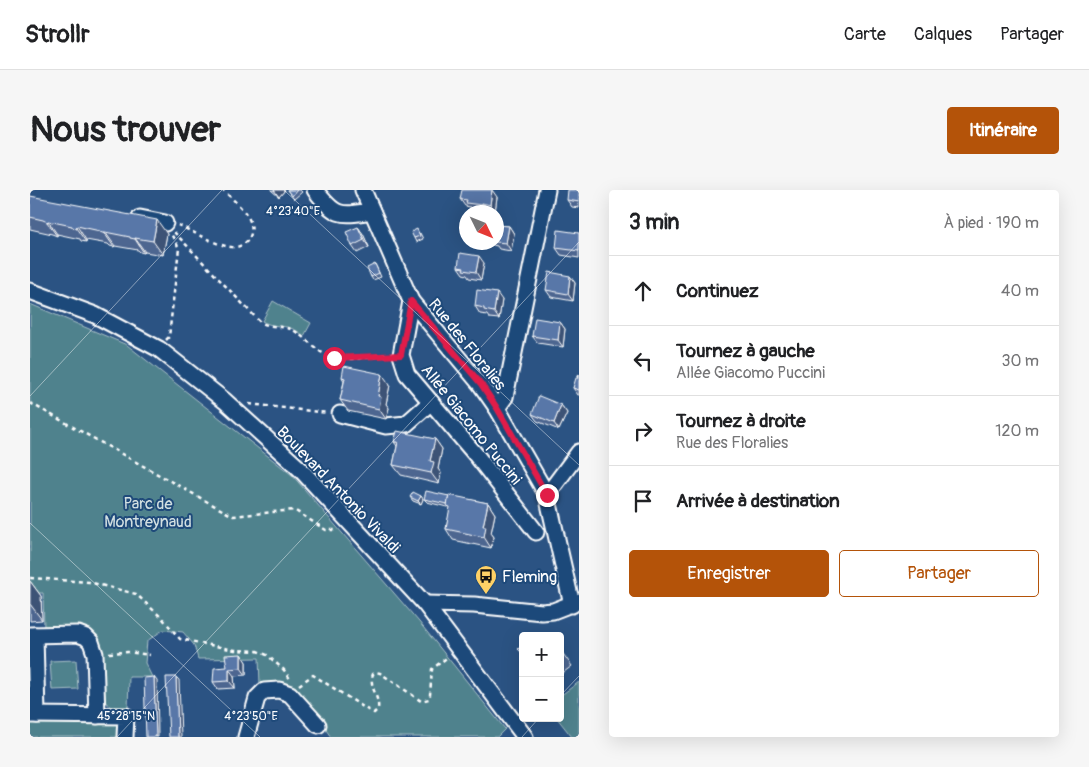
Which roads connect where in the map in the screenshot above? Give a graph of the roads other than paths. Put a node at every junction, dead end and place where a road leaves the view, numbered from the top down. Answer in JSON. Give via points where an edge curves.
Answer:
{"nodes":[{"id":1,"x":315,"y":190,"type":"edge"},
{"id":2,"x":363,"y":190,"type":"edge"},
{"id":3,"x":547,"y":190,"type":"edge"},
{"id":4,"x":372,"y":211,"type":"junction"},
{"id":5,"x":126,"y":216,"type":"edge"},
{"id":6,"x":165,"y":223,"type":"road end"},
{"id":7,"x":30,"y":292,"type":"edge"},
{"id":8,"x":411,"y":301,"type":"junction"},
{"id":9,"x":431,"y":402,"type":"junction"},
{"id":10,"x":497,"y":408,"type":"junction"},
{"id":11,"x":340,"y":414,"type":"road end"},
{"id":12,"x":579,"y":452,"type":"edge"},
{"id":13,"x":547,"y":495,"type":"junction"},
{"id":14,"x":536,"y":532,"type":"dead end"},
{"id":15,"x":576,"y":603,"type":"edge"},
{"id":16,"x":425,"y":604,"type":"junction"},
{"id":17,"x":32,"y":635,"type":"edge"},
{"id":18,"x":33,"y":715,"type":"edge"},
{"id":19,"x":97,"y":716,"type":"junction"},
{"id":20,"x":318,"y":725,"type":"dead end"},
{"id":21,"x":126,"y":737,"type":"edge"},
{"id":22,"x":246,"y":737,"type":"edge"},
{"id":23,"x":525,"y":737,"type":"edge"}],
"edges":[{"from":1,"to":4,"type":"street","via":[[333,211],[344,214]]},
{"from":2,"to":4,"type":"street","name":"Rue des Floralies"},
{"from":3,"to":10,"type":"street","via":[[505,397]]},
{"from":4,"to":8,"type":"street","name":"Rue des Floralies"},
{"from":5,"to":6,"type":"street"},
{"from":7,"to":16,"type":"street","name":"Boulevard Antonio Vivaldi","via":[[95,315],[159,349],[225,401],[300,469]]},
{"from":8,"to":9,"type":"street","name":"Allée Giacomo Puccini","via":[[401,355],[407,374]]},
{"from":8,"to":10,"type":"street","name":"Rue des Floralies","via":[[481,384]]},
{"from":9,"to":11,"type":"street","via":[[406,424],[386,426]]},
{"from":9,"to":14,"type":"street","name":"Allée Giacomo Puccini"},
{"from":10,"to":13,"type":"street","name":"Rue des Floralies"},
{"from":12,"to":13,"type":"street"},
{"from":13,"to":15,"type":"street","name":"Rue des Floralies"},
{"from":15,"to":16,"type":"street","via":[[542,612]]},
{"from":16,"to":23,"type":"street","name":"Boulevard Antonio Vivaldi"},
{"from":17,"to":18,"type":"street"},
{"from":17,"to":19,"type":"street","via":[[78,634],[91,642],[95,654]]},
{"from":18,"to":19,"type":"street"},
{"from":19,"to":21,"type":"street","via":[[126,716]]},
{"from":20,"to":22,"type":"street","via":[[290,694],[279,690],[264,691],[257,698]]}]}
